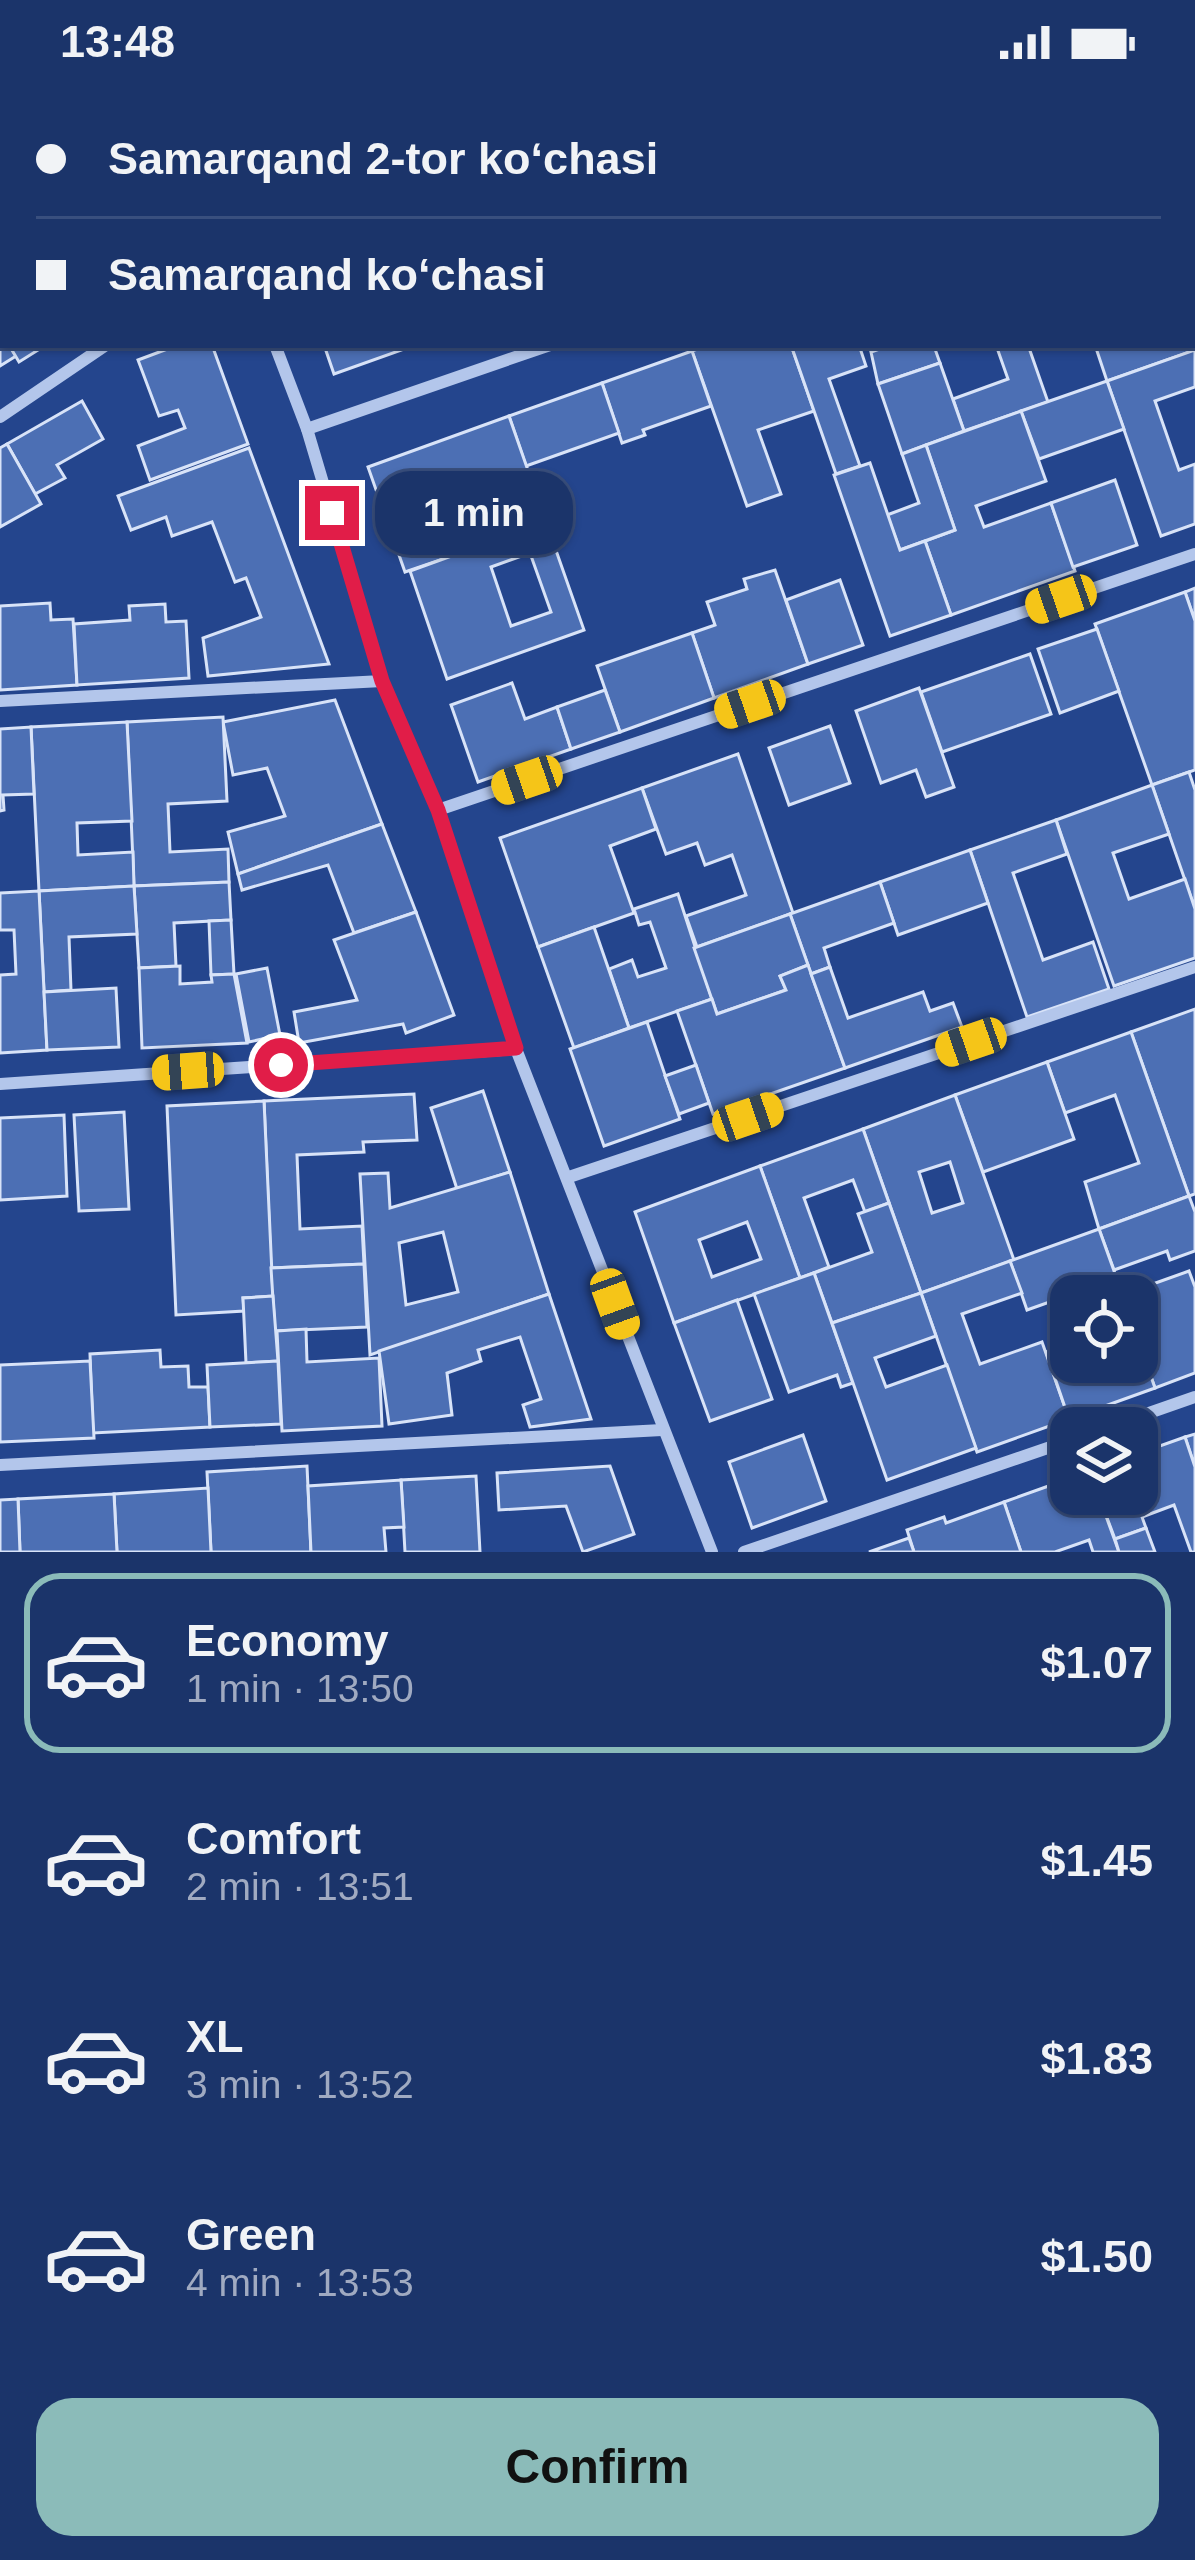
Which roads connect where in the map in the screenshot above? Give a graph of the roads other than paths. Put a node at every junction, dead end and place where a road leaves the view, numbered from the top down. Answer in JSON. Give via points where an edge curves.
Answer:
{"nodes":[{"id":1,"x":102,"y":348,"type":"edge"},
{"id":2,"x":276,"y":348,"type":"edge"},
{"id":3,"x":541,"y":348,"type":"edge"},
{"id":4,"x":0,"y":418,"type":"edge"},
{"id":5,"x":307,"y":429,"type":"junction"},
{"id":6,"x":1195,"y":554,"type":"edge"},
{"id":7,"x":382,"y":681,"type":"junction"},
{"id":8,"x":0,"y":701,"type":"edge"},
{"id":9,"x":438,"y":810,"type":"junction"},
{"id":10,"x":1195,"y":967,"type":"edge"},
{"id":11,"x":516,"y":1048,"type":"junction"},
{"id":12,"x":0,"y":1084,"type":"edge"},
{"id":13,"x":569,"y":1178,"type":"junction"},
{"id":14,"x":1195,"y":1397,"type":"edge"},
{"id":15,"x":1158,"y":1410,"type":"edge"},
{"id":16,"x":662,"y":1430,"type":"junction"},
{"id":17,"x":1050,"y":1447,"type":"edge"},
{"id":18,"x":0,"y":1465,"type":"edge"},
{"id":19,"x":712,"y":1552,"type":"edge"},
{"id":20,"x":744,"y":1552,"type":"edge"}],
"edges":[{"from":1,"to":4,"type":"street"},
{"from":2,"to":5,"type":"street"},
{"from":3,"to":5,"type":"street"},
{"from":5,"to":7,"type":"street"},
{"from":6,"to":9,"type":"street"},
{"from":7,"to":8,"type":"street"},
{"from":7,"to":9,"type":"street"},
{"from":9,"to":11,"type":"street"},
{"from":10,"to":13,"type":"street"},
{"from":11,"to":12,"type":"street"},
{"from":11,"to":13,"type":"street"},
{"from":13,"to":16,"type":"street"},
{"from":14,"to":15,"type":"street"},
{"from":16,"to":18,"type":"street"},
{"from":16,"to":19,"type":"street"},
{"from":17,"to":20,"type":"street"}]}
